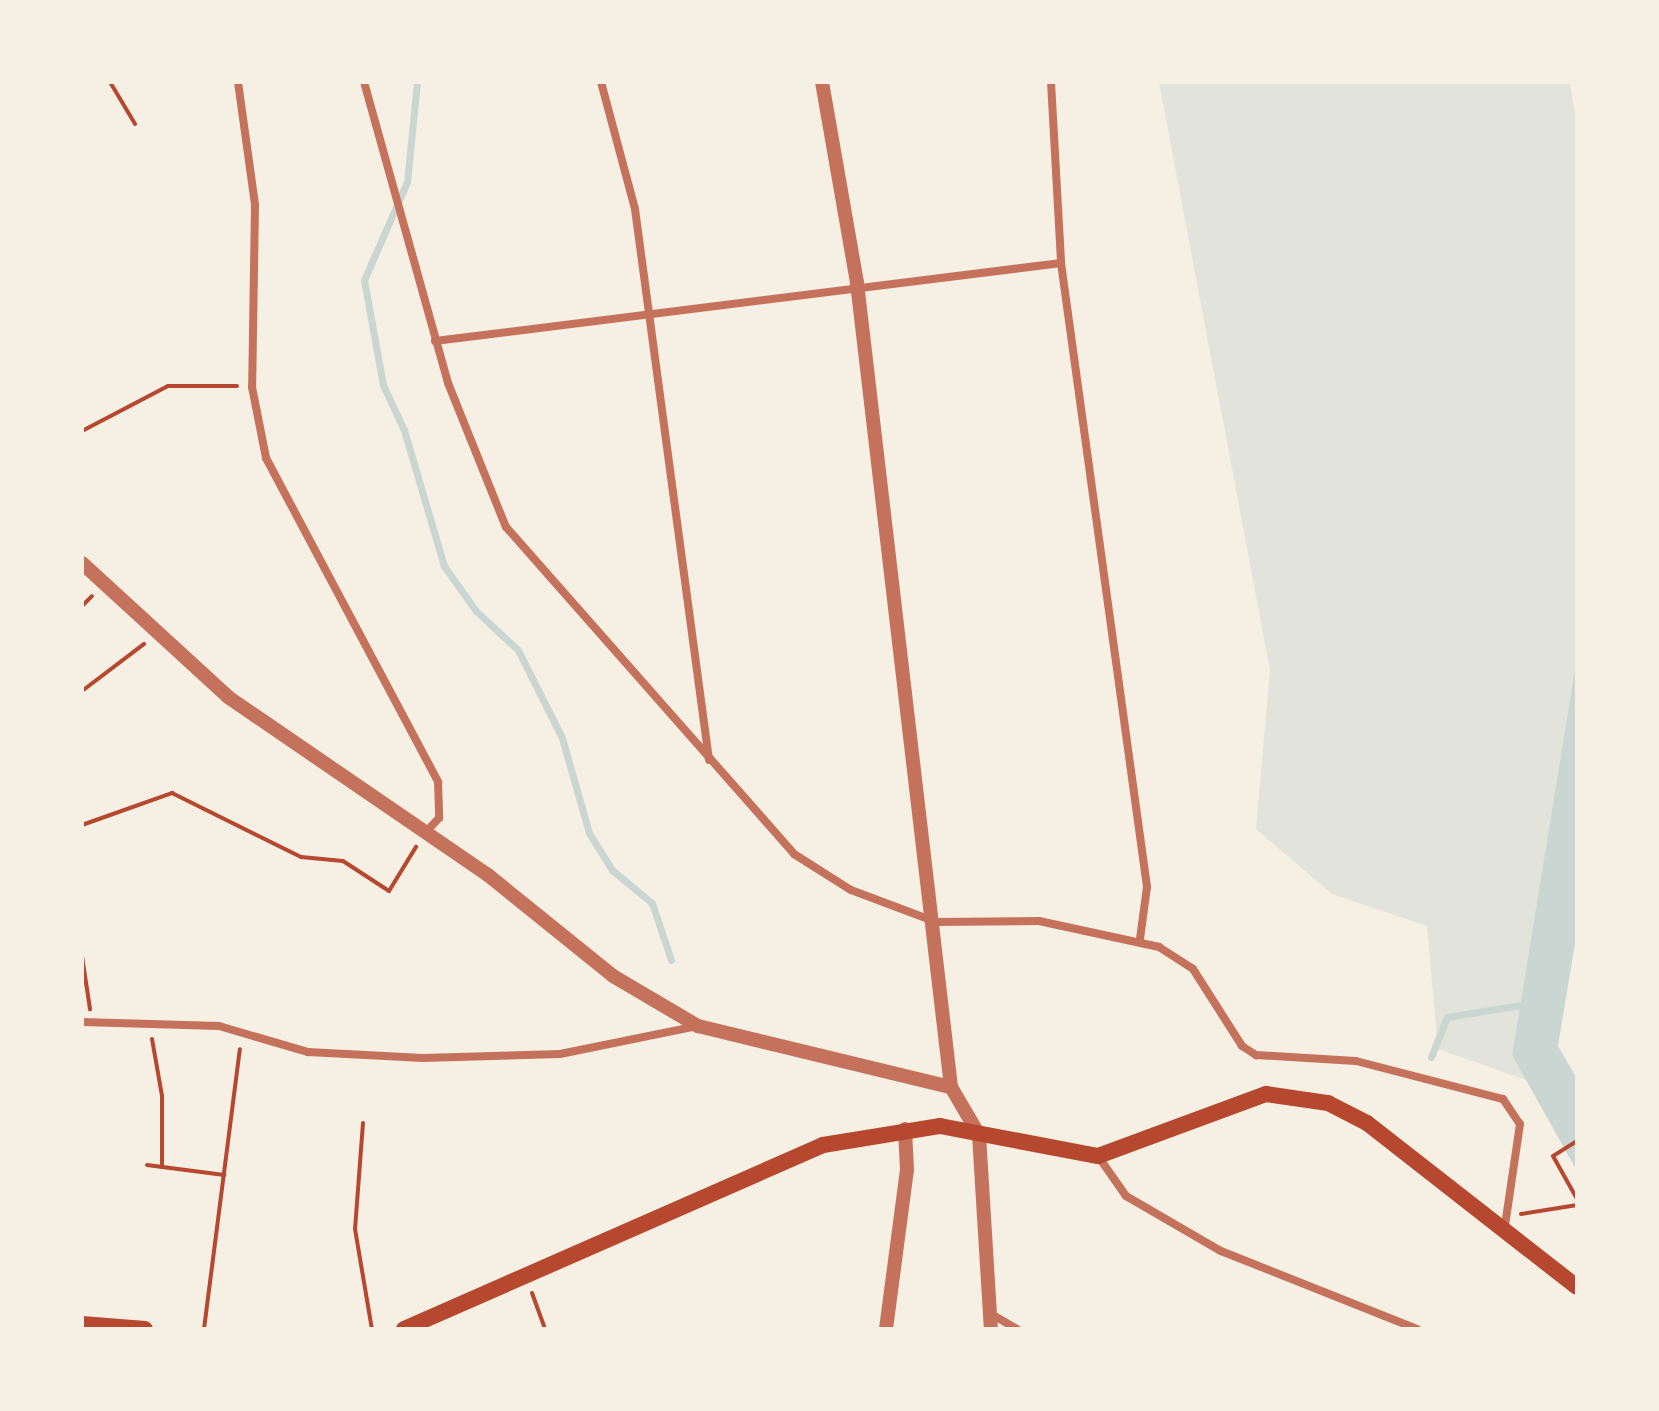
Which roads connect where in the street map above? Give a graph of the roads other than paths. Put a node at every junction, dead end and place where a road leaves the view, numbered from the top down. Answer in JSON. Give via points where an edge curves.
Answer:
{"nodes":[{"id":1,"x":238,"y":82,"type":"edge"},
{"id":2,"x":364,"y":82,"type":"edge"},
{"id":3,"x":601,"y":82,"type":"edge"},
{"id":4,"x":822,"y":82,"type":"edge"},
{"id":5,"x":1051,"y":82,"type":"edge"},
{"id":6,"x":1061,"y":263,"type":"junction"},
{"id":7,"x":857,"y":283,"type":"junction"},
{"id":8,"x":648,"y":311,"type":"junction"},
{"id":9,"x":435,"y":341,"type":"junction"},
{"id":10,"x":82,"y":563,"type":"edge"},
{"id":11,"x":709,"y":760,"type":"junction"},
{"id":12,"x":426,"y":832,"type":"junction"},
{"id":13,"x":936,"y":922,"type":"junction"},
{"id":14,"x":1140,"y":939,"type":"junction"},
{"id":15,"x":87,"y":1022,"type":"edge"},
{"id":16,"x":698,"y":1026,"type":"junction"},
{"id":17,"x":951,"y":1087,"type":"junction"},
{"id":18,"x":905,"y":1129,"type":"junction"},
{"id":19,"x":979,"y":1135,"type":"junction"},
{"id":20,"x":1098,"y":1156,"type":"junction"},
{"id":21,"x":1506,"y":1224,"type":"junction"},
{"id":22,"x":1577,"y":1287,"type":"edge"},
{"id":23,"x":991,"y":1321,"type":"edge"},
{"id":24,"x":82,"y":1324,"type":"edge"},
{"id":25,"x":145,"y":1329,"type":"edge"},
{"id":26,"x":404,"y":1329,"type":"edge"},
{"id":27,"x":886,"y":1329,"type":"edge"},
{"id":28,"x":1017,"y":1329,"type":"edge"},
{"id":29,"x":1417,"y":1329,"type":"edge"}],
"edges":[{"from":1,"to":12,"type":"street","via":[[255,205],[252,387],[280,492],[438,782],[439,818]]},
{"from":2,"to":9,"type":"street"},
{"from":3,"to":8,"type":"street","via":[[635,209]]},
{"from":4,"to":7,"type":"street"},
{"from":5,"to":6,"type":"street"},
{"from":6,"to":7,"type":"street"},
{"from":6,"to":14,"type":"street","via":[[1147,887]]},
{"from":7,"to":8,"type":"street"},
{"from":7,"to":13,"type":"street"},
{"from":8,"to":9,"type":"street"},
{"from":8,"to":11,"type":"street"},
{"from":9,"to":11,"type":"street","via":[[506,527]]},
{"from":10,"to":12,"type":"street","via":[[259,721]]},
{"from":11,"to":13,"type":"street","via":[[794,854],[851,890]]},
{"from":12,"to":16,"type":"street","via":[[613,976]]},
{"from":13,"to":14,"type":"street","via":[[1039,921]]},
{"from":13,"to":17,"type":"street"},
{"from":14,"to":21,"type":"street","via":[[1193,969],[1242,1046],[1256,1055],[1356,1061],[1510,1104],[1520,1124]]},
{"from":15,"to":16,"type":"street","via":[[242,1031],[308,1052],[423,1058],[560,1054]]},
{"from":16,"to":17,"type":"street"},
{"from":17,"to":19,"type":"street"},
{"from":18,"to":19,"type":"main road","via":[[940,1126]]},
{"from":18,"to":26,"type":"main road","via":[[786,1157]]},
{"from":18,"to":27,"type":"street","via":[[907,1170]]},
{"from":19,"to":20,"type":"main road"},
{"from":19,"to":23,"type":"street"},
{"from":20,"to":21,"type":"main road","via":[[1140,1146],[1246,1097],[1307,1097],[1367,1123]]},
{"from":20,"to":29,"type":"street","via":[[1126,1196],[1221,1251]]},
{"from":21,"to":22,"type":"main road"},
{"from":23,"to":28,"type":"street"},
{"from":24,"to":25,"type":"main road"}]}
